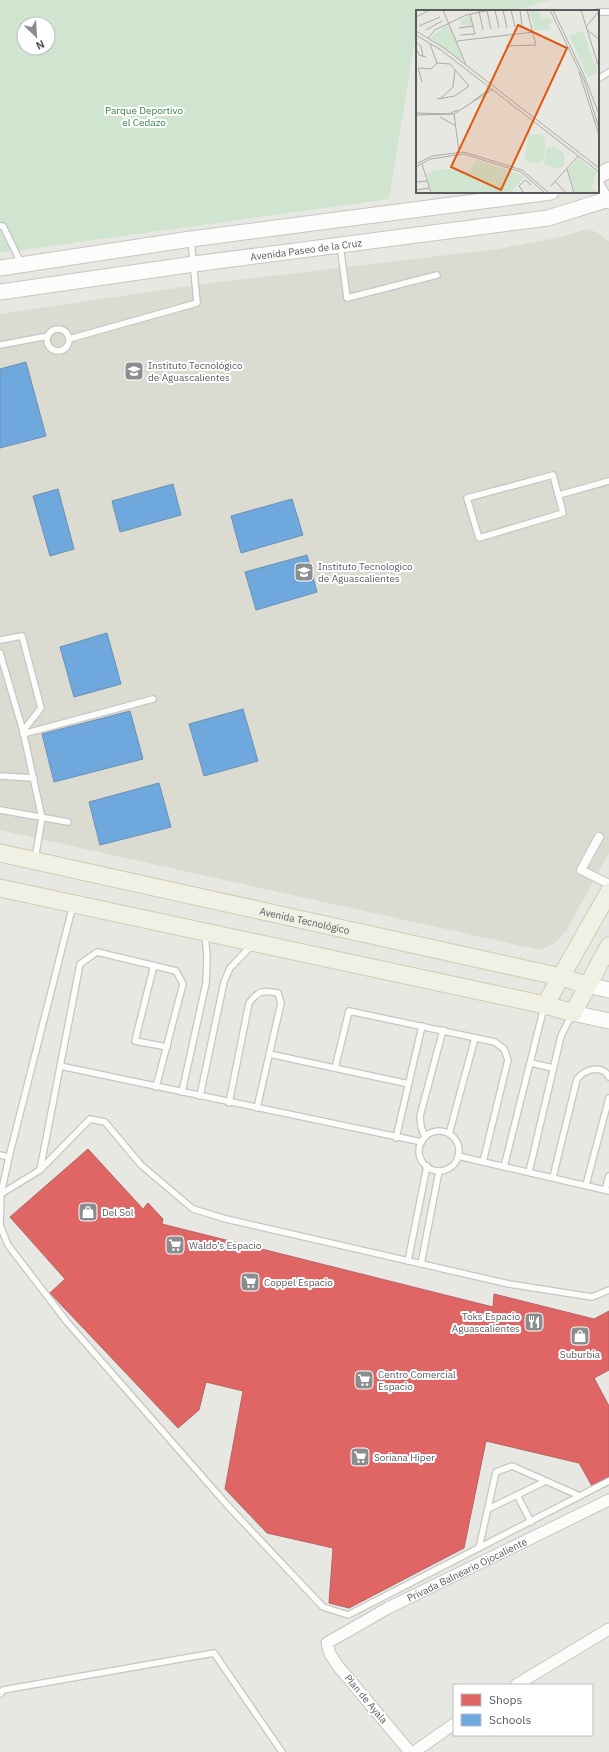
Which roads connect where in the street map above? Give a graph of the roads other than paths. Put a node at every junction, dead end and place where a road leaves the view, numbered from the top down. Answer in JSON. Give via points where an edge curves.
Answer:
{"nodes":[{"id":1,"x":609,"y":72,"type":"edge"},
{"id":2,"x":599,"y":78,"type":"edge"},
{"id":3,"x":609,"y":170,"type":"edge"},
{"id":4,"x":599,"y":175,"type":"edge"},
{"id":5,"x":599,"y":186,"type":"edge"},
{"id":6,"x":543,"y":193,"type":"edge"},
{"id":7,"x":608,"y":201,"type":"edge"},
{"id":8,"x":0,"y":226,"type":"edge"},
{"id":9,"x":191,"y":239,"type":"junction"},
{"id":10,"x":340,"y":245,"type":"junction"},
{"id":11,"x":194,"y":264,"type":"junction"},
{"id":12,"x":22,"y":265,"type":"junction"},
{"id":13,"x":0,"y":268,"type":"edge"},
{"id":14,"x":437,"y":275,"type":"dead end"},
{"id":15,"x":0,"y":292,"type":"edge"},
{"id":16,"x":48,"y":336,"type":"junction"},
{"id":17,"x":69,"y":339,"type":"junction"},
{"id":18,"x":0,"y":345,"type":"edge"},
{"id":19,"x":609,"y":481,"type":"edge"},
{"id":20,"x":559,"y":495,"type":"junction"},
{"id":21,"x":0,"y":640,"type":"edge"},
{"id":22,"x":0,"y":653,"type":"edge"},
{"id":23,"x":154,"y":699,"type":"dead end"},
{"id":24,"x":23,"y":732,"type":"junction"},
{"id":25,"x":0,"y":776,"type":"edge"},
{"id":26,"x":34,"y":778,"type":"junction"},
{"id":27,"x":0,"y":810,"type":"edge"},
{"id":28,"x":42,"y":818,"type":"junction"},
{"id":29,"x":68,"y":822,"type":"dead end"},
{"id":30,"x":599,"y":837,"type":"dead end"},
{"id":31,"x":0,"y":853,"type":"edge"},
{"id":32,"x":35,"y":861,"type":"junction"},
{"id":33,"x":609,"y":884,"type":"edge"},
{"id":34,"x":0,"y":888,"type":"edge"},
{"id":35,"x":609,"y":892,"type":"edge"},
{"id":36,"x":73,"y":904,"type":"junction"},
{"id":37,"x":204,"y":932,"type":"junction"},
{"id":38,"x":254,"y":943,"type":"junction"},
{"id":39,"x":609,"y":946,"type":"edge"},
{"id":40,"x":154,"y":965,"type":"junction"},
{"id":41,"x":561,"y":977,"type":"junction"},
{"id":42,"x":587,"y":985,"type":"junction"},
{"id":43,"x":609,"y":990,"type":"edge"},
{"id":44,"x":545,"y":1005,"type":"junction"},
{"id":45,"x":573,"y":1013,"type":"junction"},
{"id":46,"x":609,"y":1021,"type":"edge"},
{"id":47,"x":422,"y":1026,"type":"junction"},
{"id":48,"x":443,"y":1030,"type":"junction"},
{"id":49,"x":475,"y":1038,"type":"junction"},
{"id":50,"x":166,"y":1047,"type":"junction"},
{"id":51,"x":269,"y":1054,"type":"junction"},
{"id":52,"x":531,"y":1063,"type":"junction"},
{"id":53,"x":60,"y":1066,"type":"junction"},
{"id":54,"x":335,"y":1068,"type":"junction"},
{"id":55,"x":553,"y":1068,"type":"junction"},
{"id":56,"x":609,"y":1077,"type":"edge"},
{"id":57,"x":409,"y":1084,"type":"junction"},
{"id":58,"x":156,"y":1087,"type":"junction"},
{"id":59,"x":182,"y":1092,"type":"junction"},
{"id":60,"x":200,"y":1096,"type":"junction"},
{"id":61,"x":609,"y":1098,"type":"edge"},
{"id":62,"x":229,"y":1103,"type":"junction"},
{"id":63,"x":257,"y":1108,"type":"junction"},
{"id":64,"x":449,"y":1134,"type":"junction"},
{"id":65,"x":396,"y":1138,"type":"junction"},
{"id":66,"x":424,"y":1140,"type":"junction"},
{"id":67,"x":0,"y":1155,"type":"edge"},
{"id":68,"x":458,"y":1156,"type":"junction"},
{"id":69,"x":9,"y":1157,"type":"junction"},
{"id":70,"x":483,"y":1162,"type":"junction"},
{"id":71,"x":427,"y":1166,"type":"junction"},
{"id":72,"x":504,"y":1166,"type":"junction"},
{"id":73,"x":40,"y":1170,"type":"junction"},
{"id":74,"x":439,"y":1171,"type":"junction"},
{"id":75,"x":529,"y":1172,"type":"junction"},
{"id":76,"x":609,"y":1176,"type":"edge"},
{"id":77,"x":553,"y":1177,"type":"junction"},
{"id":78,"x":586,"y":1185,"type":"junction"},
{"id":79,"x":607,"y":1190,"type":"edge"},
{"id":80,"x":1,"y":1194,"type":"junction"},
{"id":81,"x":0,"y":1224,"type":"edge"},
{"id":82,"x":408,"y":1261,"type":"junction"},
{"id":83,"x":421,"y":1264,"type":"junction"},
{"id":84,"x":609,"y":1290,"type":"edge"},
{"id":85,"x":546,"y":1481,"type":"junction"},
{"id":86,"x":609,"y":1481,"type":"edge"},
{"id":87,"x":517,"y":1495,"type":"junction"},
{"id":88,"x":580,"y":1496,"type":"junction"},
{"id":89,"x":609,"y":1500,"type":"edge"},
{"id":90,"x":488,"y":1509,"type":"junction"},
{"id":91,"x":531,"y":1522,"type":"junction"},
{"id":92,"x":479,"y":1548,"type":"junction"},
{"id":93,"x":609,"y":1629,"type":"edge"},
{"id":94,"x":327,"y":1643,"type":"joint"},
{"id":95,"x":518,"y":1684,"type":"edge"},
{"id":96,"x":0,"y":1694,"type":"edge"},
{"id":97,"x":453,"y":1725,"type":"edge"},
{"id":98,"x":282,"y":1752,"type":"edge"},
{"id":99,"x":410,"y":1752,"type":"edge"},
{"id":100,"x":414,"y":1752,"type":"edge"}],
"edges":[{"from":1,"to":2,"type":"lane"},
{"from":3,"to":4,"type":"main road"},
{"from":5,"to":7,"type":"street"},
{"from":6,"to":9,"type":"main road"},
{"from":7,"to":10,"type":"main road","name":"Avenida Paseo de la Cruz","via":[[548,218]]},
{"from":8,"to":12,"type":"lane","via":[[3,226]]},
{"from":9,"to":11,"type":"lane"},
{"from":9,"to":12,"type":"main road"},
{"from":10,"to":11,"type":"main road","name":"Avenida Paseo de la Cruz"},
{"from":10,"to":14,"type":"lane","via":[[347,298]]},
{"from":11,"to":15,"type":"main road","name":"Avenida Paseo de la Cruz"},
{"from":11,"to":17,"type":"lane","via":[[197,304]]},
{"from":12,"to":13,"type":"main road"},
{"from":16,"to":17,"type":"lane","via":[[51,331],[57,329],[67,333]]},
{"from":16,"to":17,"type":"lane","via":[[49,347],[54,350],[65,349]]},
{"from":16,"to":18,"type":"lane"},
{"from":19,"to":20,"type":"lane"},
{"from":20,"to":20,"type":"lane","via":[[553,475],[467,498],[479,538],[563,513]]},
{"from":21,"to":24,"type":"lane","via":[[22,636],[41,708]]},
{"from":22,"to":24,"type":"lane"},
{"from":23,"to":24,"type":"lane"},
{"from":24,"to":26,"type":"lane"},
{"from":25,"to":26,"type":"lane"},
{"from":26,"to":28,"type":"lane"},
{"from":27,"to":28,"type":"lane"},
{"from":28,"to":29,"type":"lane"},
{"from":28,"to":32,"type":"lane"},
{"from":30,"to":33,"type":"street","via":[[582,870]]},
{"from":31,"to":32,"type":"main road","name":"Avenida Tecnológico"},
{"from":32,"to":41,"type":"main road","name":"Avenida Tecnológico"},
{"from":34,"to":36,"type":"main road"},
{"from":35,"to":41,"type":"main road"},
{"from":36,"to":37,"type":"main road"},
{"from":36,"to":69,"type":"lane"},
{"from":37,"to":38,"type":"main road"},
{"from":37,"to":59,"type":"lane","via":[[207,957],[206,983]]},
{"from":38,"to":44,"type":"main road"},
{"from":38,"to":60,"type":"lane","via":[[234,963],[224,982]]},
{"from":39,"to":42,"type":"main road"},
{"from":40,"to":50,"type":"lane","via":[[176,971],[183,984]]},
{"from":40,"to":50,"type":"lane","via":[[135,1041]]},
{"from":40,"to":53,"type":"lane","via":[[97,952],[80,964]]},
{"from":41,"to":42,"type":"main road","name":"Avenida Tecnológico"},
{"from":41,"to":44,"type":"main road"},
{"from":42,"to":43,"type":"main road","name":"Avenida Tecnológico"},
{"from":42,"to":45,"type":"main road"},
{"from":44,"to":45,"type":"main road"},
{"from":44,"to":52,"type":"lane"},
{"from":45,"to":46,"type":"main road"},
{"from":45,"to":55,"type":"lane","via":[[561,1036]]},
{"from":47,"to":48,"type":"lane"},
{"from":47,"to":54,"type":"lane","via":[[349,1011]]},
{"from":47,"to":57,"type":"lane"},
{"from":48,"to":49,"type":"lane"},
{"from":48,"to":66,"type":"lane","via":[[420,1116]]},
{"from":49,"to":64,"type":"lane"},
{"from":49,"to":70,"type":"lane","via":[[495,1042],[504,1049],[508,1060]]},
{"from":50,"to":58,"type":"lane"},
{"from":51,"to":54,"type":"lane"},
{"from":51,"to":62,"type":"lane","via":[[281,1003],[278,994],[265,990],[255,995],[249,1003]]},
{"from":51,"to":63,"type":"lane"},
{"from":52,"to":55,"type":"lane"},
{"from":52,"to":72,"type":"lane"},
{"from":53,"to":58,"type":"lane"},
{"from":53,"to":73,"type":"lane"},
{"from":54,"to":57,"type":"lane"},
{"from":55,"to":75,"type":"lane"},
{"from":56,"to":77,"type":"lane","via":[[599,1069],[591,1069],[582,1072],[578,1079]]},
{"from":57,"to":65,"type":"lane"},
{"from":58,"to":59,"type":"lane"},
{"from":59,"to":60,"type":"lane"},
{"from":60,"to":62,"type":"lane"},
{"from":61,"to":78,"type":"lane"},
{"from":62,"to":63,"type":"lane"},
{"from":63,"to":65,"type":"lane"},
{"from":64,"to":66,"type":"lane","via":[[437,1132]]},
{"from":64,"to":68,"type":"lane","via":[[457,1143]]},
{"from":65,"to":66,"type":"lane"},
{"from":66,"to":71,"type":"lane","via":[[420,1156]]},
{"from":67,"to":69,"type":"lane"},
{"from":68,"to":70,"type":"lane"},
{"from":68,"to":74,"type":"lane","via":[[452,1167]]},
{"from":69,"to":80,"type":"lane"},
{"from":70,"to":72,"type":"lane"},
{"from":71,"to":74,"type":"lane"},
{"from":71,"to":82,"type":"lane"},
{"from":72,"to":75,"type":"lane"},
{"from":73,"to":80,"type":"lane"},
{"from":73,"to":82,"type":"lane","via":[[90,1119],[105,1122],[141,1165],[193,1210]]},
{"from":74,"to":83,"type":"lane"},
{"from":75,"to":77,"type":"lane"},
{"from":76,"to":79,"type":"lane"},
{"from":77,"to":78,"type":"lane"},
{"from":78,"to":79,"type":"lane"},
{"from":80,"to":81,"type":"lane"},
{"from":81,"to":92,"type":"lane","via":[[8,1245],[67,1322],[228,1506],[323,1607],[348,1614]]},
{"from":82,"to":83,"type":"lane"},
{"from":83,"to":84,"type":"lane","via":[[509,1284],[592,1296]]},
{"from":85,"to":87,"type":"lane"},
{"from":85,"to":88,"type":"lane"},
{"from":85,"to":90,"type":"lane","via":[[512,1466],[496,1472]]},
{"from":86,"to":88,"type":"lane"},
{"from":87,"to":90,"type":"lane"},
{"from":87,"to":91,"type":"lane"},
{"from":88,"to":91,"type":"lane"},
{"from":89,"to":94,"type":"street","name":"Privada Balneario Ojocaliente","via":[[388,1608]]},
{"from":90,"to":92,"type":"lane"},
{"from":91,"to":92,"type":"lane"},
{"from":93,"to":95,"type":"street"},
{"from":94,"to":99,"type":"street","name":"Plan de Ayala","via":[[330,1654],[338,1666]]},
{"from":96,"to":98,"type":"lane","via":[[4,1690],[214,1652]]},
{"from":97,"to":100,"type":"street"}]}
